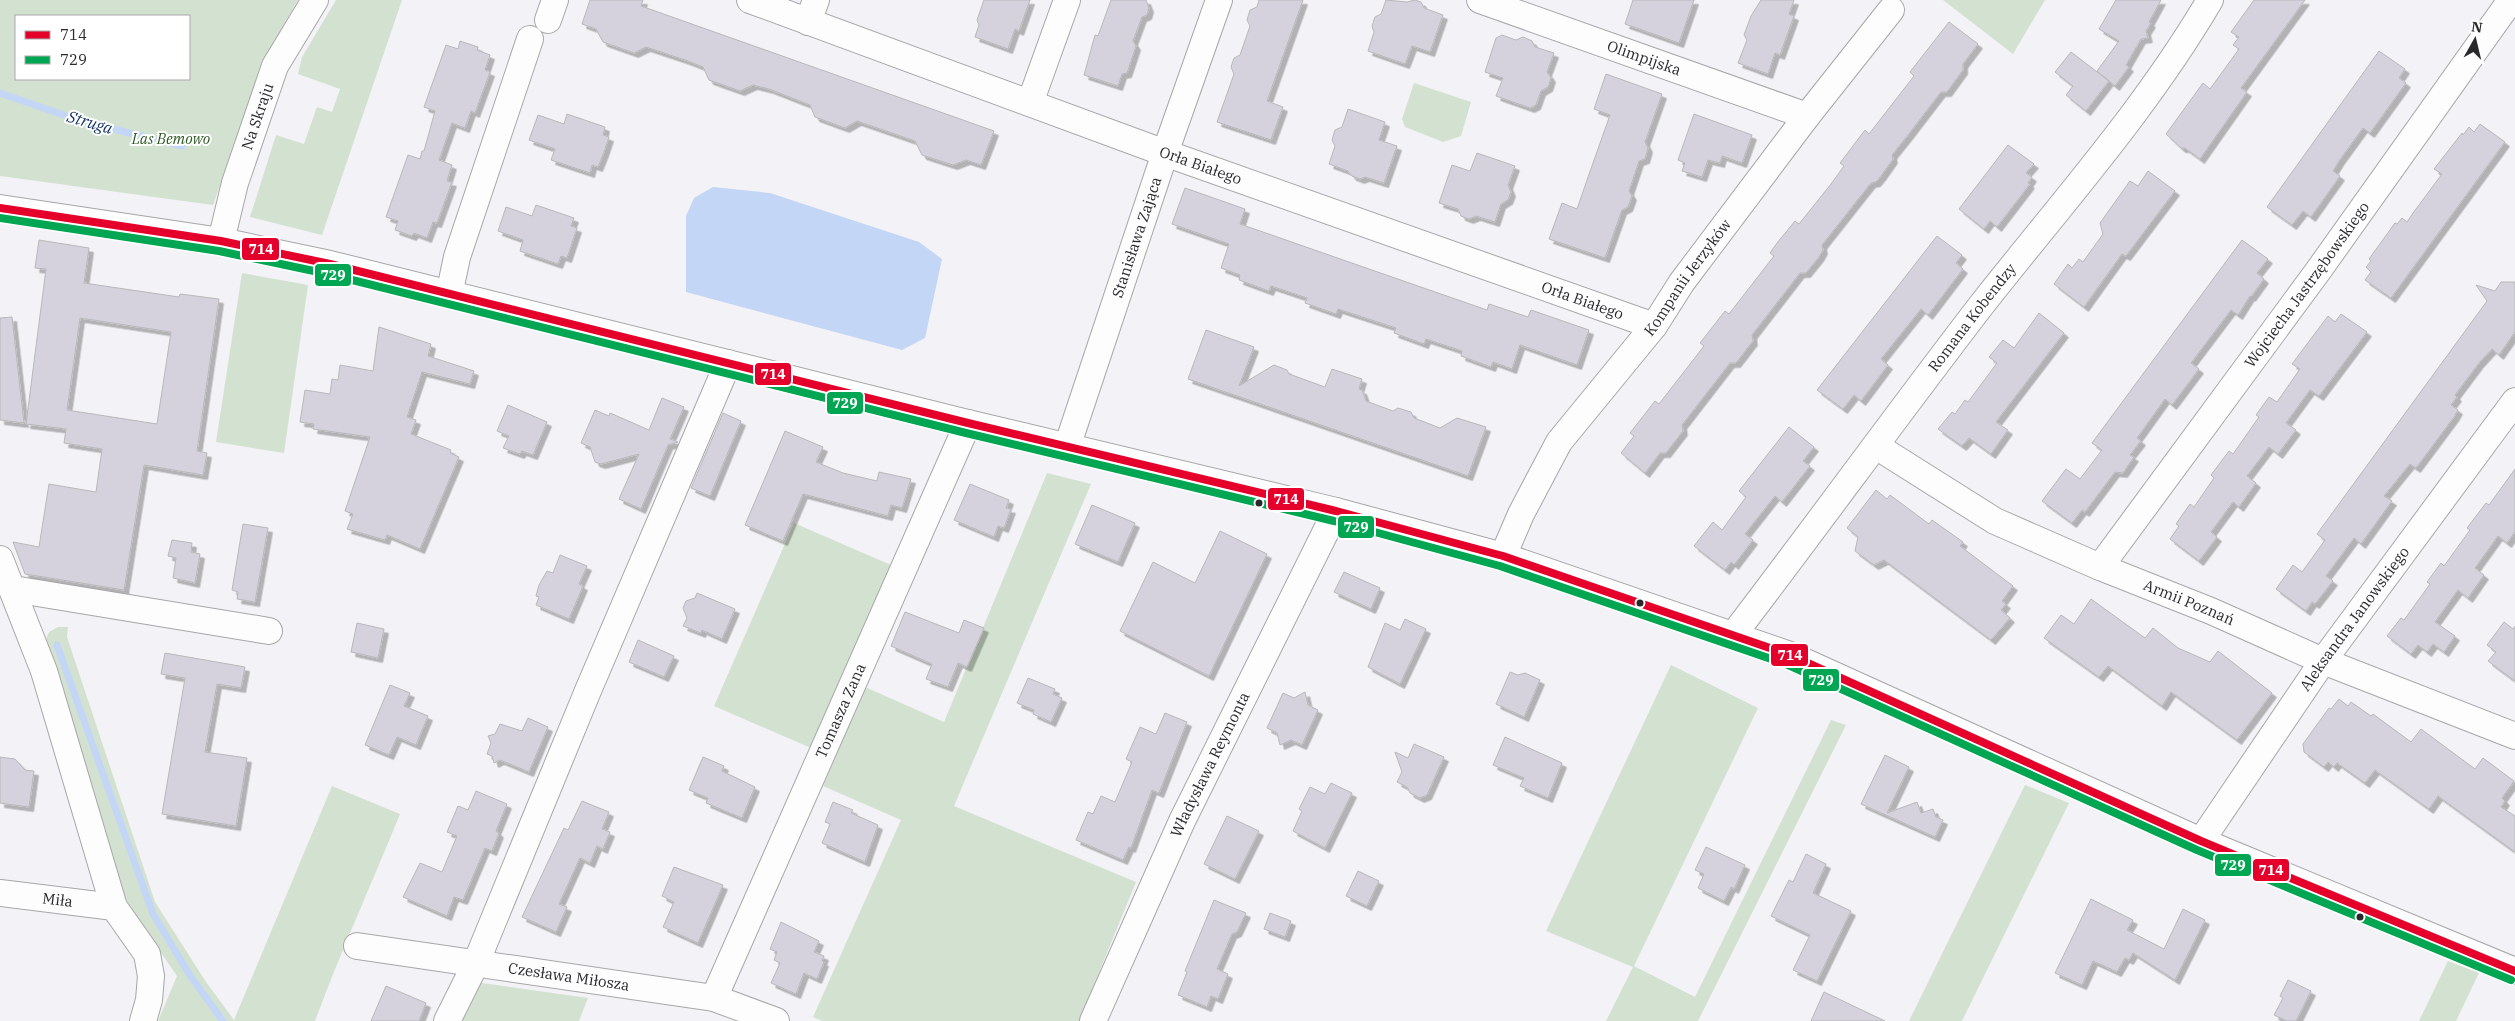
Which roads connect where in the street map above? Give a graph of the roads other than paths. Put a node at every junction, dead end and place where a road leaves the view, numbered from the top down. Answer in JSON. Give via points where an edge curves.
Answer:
{"nodes":[{"id":1,"x":315,"y":0,"type":"edge"},
{"id":2,"x":750,"y":0,"type":"edge"},
{"id":3,"x":1067,"y":0,"type":"edge"},
{"id":4,"x":1219,"y":0,"type":"edge"},
{"id":5,"x":1480,"y":0,"type":"edge"},
{"id":6,"x":2210,"y":0,"type":"edge"},
{"id":7,"x":2511,"y":0,"type":"edge"},
{"id":8,"x":1891,"y":10,"type":"dead end"},
{"id":9,"x":812,"y":11,"type":"edge"},
{"id":10,"x":530,"y":39,"type":"dead end"},
{"id":11,"x":1030,"y":103,"type":"junction"},
{"id":12,"x":1807,"y":116,"type":"junction"},
{"id":13,"x":1165,"y":152,"type":"junction"},
{"id":14,"x":0,"y":208,"type":"edge"},
{"id":15,"x":221,"y":241,"type":"junction"},
{"id":16,"x":449,"y":295,"type":"junction"},
{"id":17,"x":1654,"y":326,"type":"junction"},
{"id":18,"x":728,"y":363,"type":"junction"},
{"id":19,"x":2515,"y":401,"type":"edge"},
{"id":20,"x":968,"y":423,"type":"junction"},
{"id":21,"x":1876,"y":446,"type":"junction"},
{"id":22,"x":1067,"y":447,"type":"junction"},
{"id":23,"x":1336,"y":511,"type":"junction"},
{"id":24,"x":1503,"y":556,"type":"junction"},
{"id":25,"x":0,"y":560,"type":"edge"},
{"id":26,"x":2100,"y":567,"type":"junction"},
{"id":27,"x":13,"y":589,"type":"junction"},
{"id":28,"x":269,"y":631,"type":"dead end"},
{"id":29,"x":1734,"y":634,"type":"junction"},
{"id":30,"x":2323,"y":661,"type":"junction"},
{"id":31,"x":2515,"y":736,"type":"edge"},
{"id":32,"x":2200,"y":841,"type":"junction"},
{"id":33,"x":0,"y":893,"type":"edge"},
{"id":34,"x":114,"y":908,"type":"junction"},
{"id":35,"x":356,"y":946,"type":"dead end"},
{"id":36,"x":476,"y":963,"type":"junction"},
{"id":37,"x":2515,"y":971,"type":"edge"},
{"id":38,"x":719,"y":1007,"type":"edge"},
{"id":39,"x":143,"y":1021,"type":"edge"},
{"id":40,"x":448,"y":1021,"type":"edge"},
{"id":41,"x":776,"y":1021,"type":"edge"},
{"id":42,"x":1093,"y":1021,"type":"edge"}],
"edges":[{"from":1,"to":15,"type":"street","name":"Na Skraju","via":[[275,66],[235,183]]},
{"from":2,"to":9,"type":"street","name":"Orła Białego"},
{"from":3,"to":11,"type":"street"},
{"from":4,"to":13,"type":"street","name":"Stanisława Zająca"},
{"from":5,"to":12,"type":"street","name":"Olimpijska"},
{"from":6,"to":21,"type":"street","name":"Romana Kobendzy","via":[[2122,128],[1983,303]]},
{"from":7,"to":26,"type":"street","name":"Wojciecha Jastrzębowskiego","via":[[2318,271]]},
{"from":8,"to":12,"type":"street","name":"Kompanii Jerzyków"},
{"from":9,"to":11,"type":"street","name":"Orła Białego"},
{"from":10,"to":16,"type":"street","via":[[457,258]]},
{"from":11,"to":13,"type":"street","name":"Orła Białego"},
{"from":12,"to":17,"type":"street","name":"Kompanii Jerzyków","via":[[1682,282]]},
{"from":13,"to":17,"type":"street","name":"Orła Białego"},
{"from":13,"to":22,"type":"street","name":"Stanisława Zająca"},
{"from":14,"to":15,"type":"street"},
{"from":15,"to":16,"type":"street","via":[[330,264]]},
{"from":16,"to":18,"type":"street"},
{"from":17,"to":24,"type":"street","name":"Kompanii Jerzyków","via":[[1559,442]]},
{"from":18,"to":20,"type":"street"},
{"from":18,"to":36,"type":"street"},
{"from":19,"to":30,"type":"street","name":"Aleksandra Janowskiego"},
{"from":20,"to":22,"type":"street"},
{"from":20,"to":38,"type":"street","name":"Tomasza Zana"},
{"from":21,"to":26,"type":"street","name":"Armii Poznań","via":[[1995,521]]},
{"from":21,"to":29,"type":"street","name":"Romana Kobendzy"},
{"from":22,"to":23,"type":"street"},
{"from":23,"to":24,"type":"street"},
{"from":23,"to":42,"type":"street","name":"Władysława Reymonta","via":[[1182,821]]},
{"from":24,"to":29,"type":"street"},
{"from":25,"to":27,"type":"street"},
{"from":26,"to":30,"type":"street","name":"Armii Poznań","via":[[2211,611]]},
{"from":27,"to":28,"type":"street"},
{"from":27,"to":34,"type":"street","via":[[44,671]]},
{"from":29,"to":32,"type":"street","via":[[1790,655]]},
{"from":30,"to":31,"type":"street","name":"Armii Poznań"},
{"from":30,"to":32,"type":"street","name":"Aleksandra Janowskiego"},
{"from":32,"to":37,"type":"street"},
{"from":33,"to":34,"type":"street","name":"Miła"},
{"from":34,"to":39,"type":"street","via":[[147,954],[151,976]]},
{"from":35,"to":36,"type":"street","name":"Czesława Miłosza"},
{"from":36,"to":38,"type":"street","name":"Czesława Miłosza"},
{"from":36,"to":40,"type":"street"},
{"from":38,"to":41,"type":"street","name":"Czesława Miłosza"}]}
